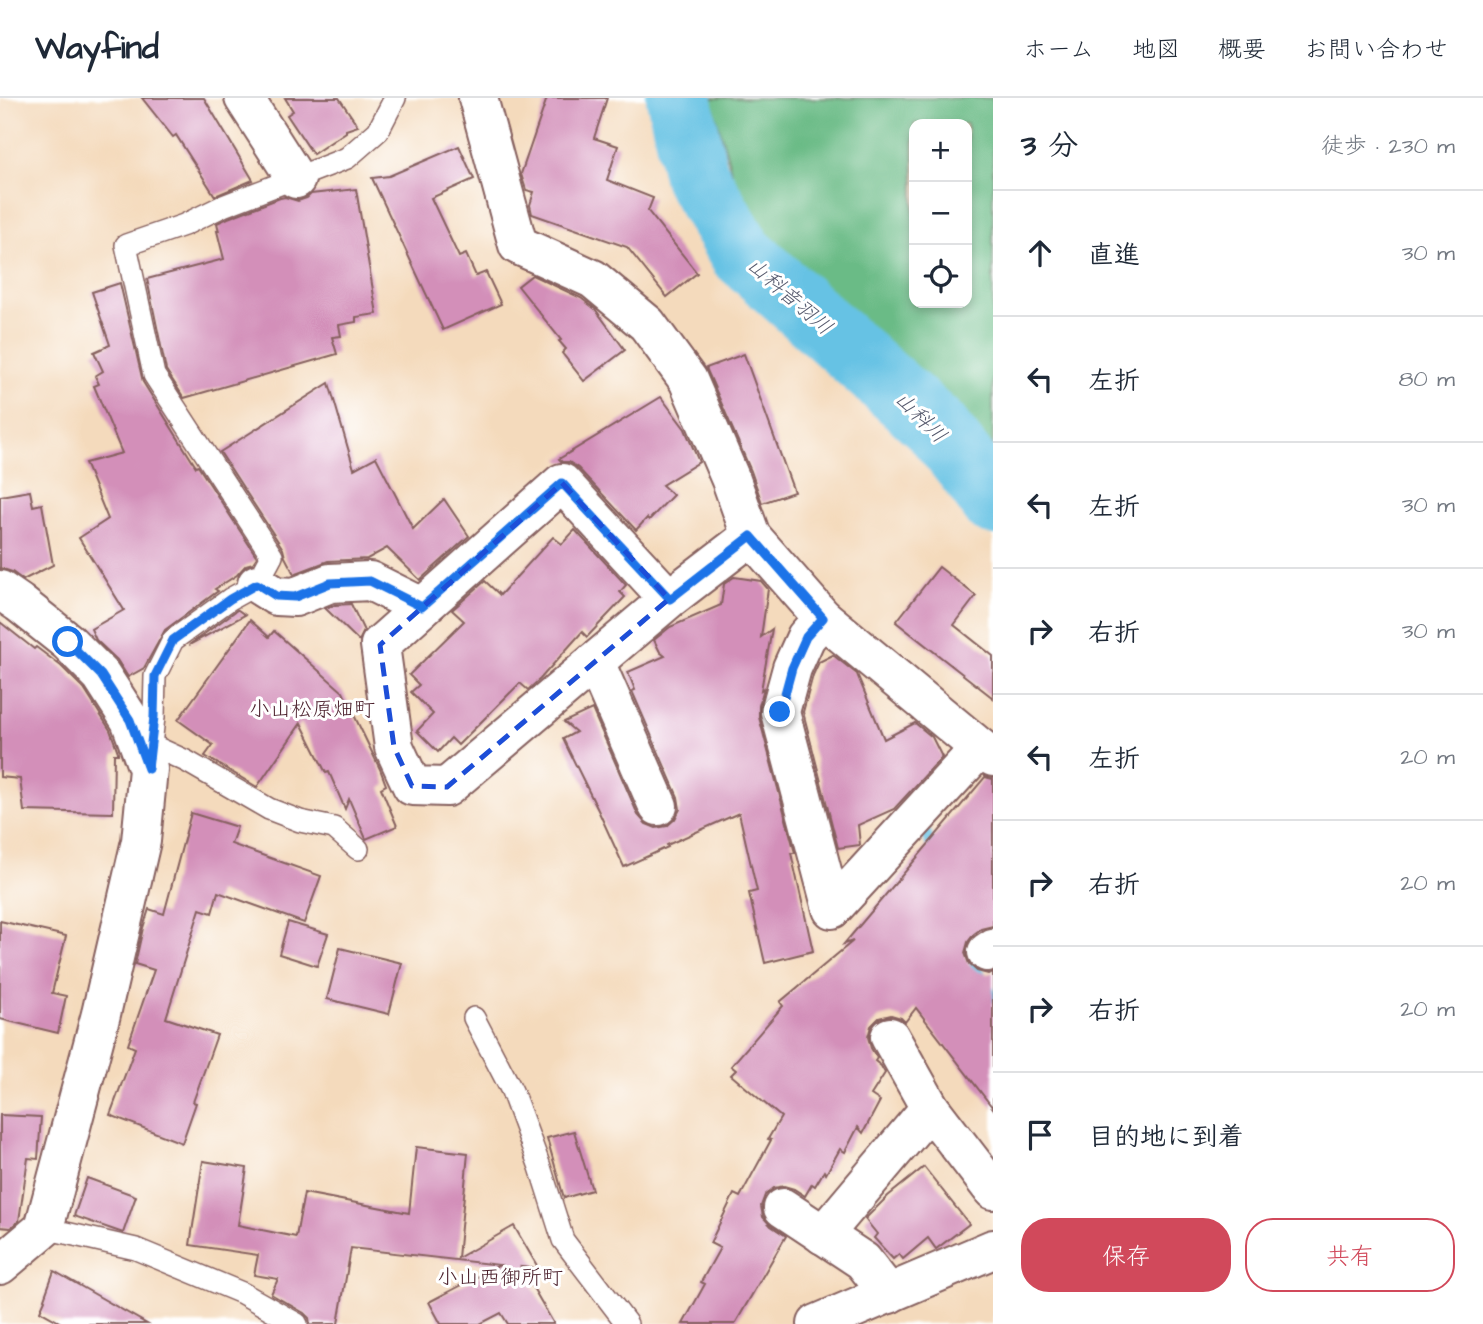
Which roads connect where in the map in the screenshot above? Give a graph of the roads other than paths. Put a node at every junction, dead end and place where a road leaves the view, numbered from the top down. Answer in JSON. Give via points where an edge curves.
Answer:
{"nodes":[{"id":1,"x":244,"y":98,"type":"edge"},
{"id":2,"x":396,"y":98,"type":"edge"},
{"id":3,"x":478,"y":98,"type":"edge"},
{"id":4,"x":296,"y":179,"type":"junction"},
{"id":5,"x":751,"y":536,"type":"junction"},
{"id":6,"x":257,"y":584,"type":"junction"},
{"id":7,"x":0,"y":590,"type":"edge"},
{"id":8,"x":670,"y":599,"type":"junction"},
{"id":9,"x":422,"y":607,"type":"junction"},
{"id":10,"x":823,"y":618,"type":"junction"},
{"id":11,"x":595,"y":662,"type":"junction"},
{"id":12,"x":986,"y":752,"type":"edge"},
{"id":13,"x":149,"y":757,"type":"junction"},
{"id":14,"x":658,"y":806,"type":"dead end"},
{"id":15,"x":358,"y":849,"type":"dead end"},
{"id":16,"x":474,"y":1018,"type":"dead end"},
{"id":17,"x":890,"y":1037,"type":"dead end"},
{"id":18,"x":930,"y":1108,"type":"junction"},
{"id":19,"x":993,"y":1190,"type":"edge"},
{"id":20,"x":783,"y":1208,"type":"dead end"},
{"id":21,"x":44,"y":1228,"type":"junction"},
{"id":22,"x":823,"y":1235,"type":"junction"},
{"id":23,"x":993,"y":1250,"type":"edge"},
{"id":24,"x":0,"y":1265,"type":"edge"},
{"id":25,"x":889,"y":1294,"type":"junction"},
{"id":26,"x":297,"y":1324,"type":"edge"},
{"id":27,"x":627,"y":1324,"type":"edge"},
{"id":28,"x":817,"y":1324,"type":"edge"}],
"edges":[{"from":1,"to":4,"type":"street"},
{"from":2,"to":4,"type":"lane","via":[[378,131],[347,158]]},
{"from":3,"to":5,"type":"street","via":[[518,245],[593,279],[647,324],[688,380]]},
{"from":4,"to":6,"type":"lane","via":[[125,245],[153,376],[272,556]]},
{"from":5,"to":8,"type":"street"},
{"from":5,"to":10,"type":"street"},
{"from":6,"to":9,"type":"street","via":[[276,596],[295,597],[330,583],[370,581]]},
{"from":6,"to":13,"type":"lane","via":[[173,640],[155,676]]},
{"from":7,"to":13,"type":"street","via":[[68,642],[101,675]]},
{"from":8,"to":9,"type":"street","via":[[562,483]]},
{"from":8,"to":11,"type":"street"},
{"from":9,"to":11,"type":"street","via":[[380,645],[394,747],[412,786],[447,787]]},
{"from":10,"to":12,"type":"street"},
{"from":10,"to":12,"type":"street","via":[[806,637],[780,712],[832,909]]},
{"from":11,"to":14,"type":"street"},
{"from":13,"to":15,"type":"lane","via":[[186,761],[270,810],[334,828]]},
{"from":13,"to":21,"type":"street","via":[[141,841],[102,1014]]},
{"from":16,"to":27,"type":"lane","via":[[512,1091],[563,1240]]},
{"from":17,"to":18,"type":"street"},
{"from":18,"to":19,"type":"street"},
{"from":18,"to":22,"type":"street"},
{"from":20,"to":22,"type":"street"},
{"from":21,"to":24,"type":"street"},
{"from":21,"to":26,"type":"lane","via":[[136,1249],[242,1293]]},
{"from":22,"to":25,"type":"street","via":[[863,1261]]},
{"from":23,"to":25,"type":"street"},
{"from":25,"to":28,"type":"street"}]}
